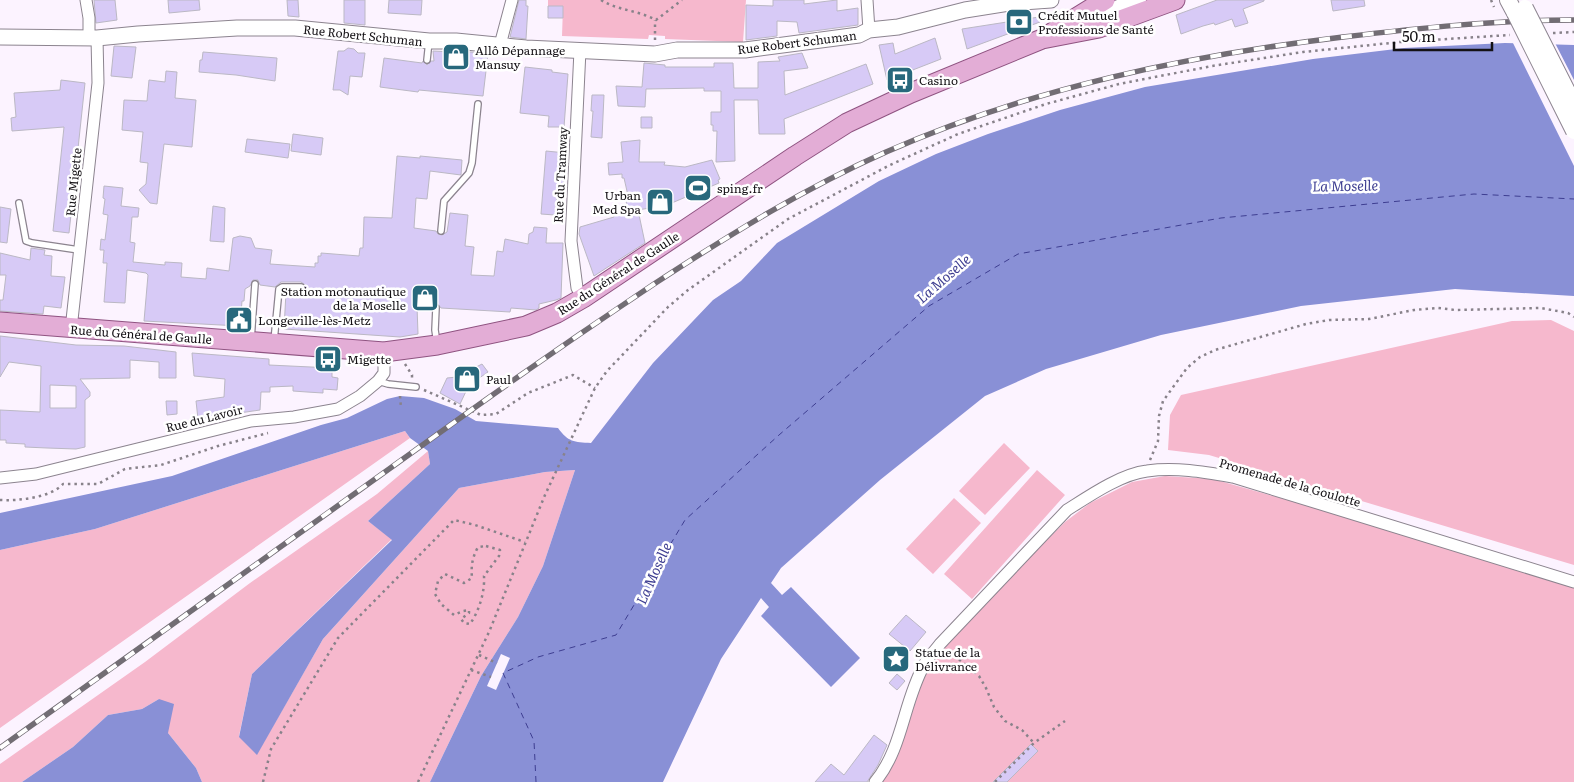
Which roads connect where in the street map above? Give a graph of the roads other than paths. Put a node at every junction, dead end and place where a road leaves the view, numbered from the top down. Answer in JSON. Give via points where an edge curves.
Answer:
{"nodes":[{"id":1,"x":86,"y":0,"type":"edge"},
{"id":2,"x":512,"y":0,"type":"edge"},
{"id":3,"x":867,"y":0,"type":"edge"},
{"id":4,"x":1051,"y":0,"type":"edge"},
{"id":5,"x":1105,"y":0,"type":"edge"},
{"id":6,"x":1138,"y":0,"type":"edge"},
{"id":7,"x":1175,"y":0,"type":"edge"},
{"id":8,"x":1508,"y":0,"type":"edge"},
{"id":9,"x":1522,"y":0,"type":"edge"},
{"id":10,"x":868,"y":30,"type":"junction"},
{"id":11,"x":0,"y":37,"type":"edge"},
{"id":12,"x":93,"y":38,"type":"junction"},
{"id":13,"x":1042,"y":39,"type":"junction"},
{"id":14,"x":429,"y":41,"type":"junction"},
{"id":15,"x":490,"y":46,"type":"junction"},
{"id":16,"x":580,"y":50,"type":"junction"},
{"id":17,"x":427,"y":60,"type":"dead end"},
{"id":18,"x":478,"y":104,"type":"dead end"},
{"id":19,"x":1574,"y":105,"type":"edge"},
{"id":20,"x":1574,"y":131,"type":"edge"},
{"id":21,"x":18,"y":203,"type":"dead end"},
{"id":22,"x":441,"y":231,"type":"dead end"},
{"id":23,"x":80,"y":250,"type":"junction"},
{"id":24,"x":255,"y":284,"type":"dead end"},
{"id":25,"x":301,"y":286,"type":"dead end"},
{"id":26,"x":583,"y":298,"type":"junction"},
{"id":27,"x":436,"y":308,"type":"dead end"},
{"id":28,"x":0,"y":322,"type":"edge"},
{"id":29,"x":71,"y":328,"type":"junction"},
{"id":30,"x":250,"y":342,"type":"junction"},
{"id":31,"x":274,"y":343,"type":"junction"},
{"id":32,"x":437,"y":345,"type":"junction"},
{"id":33,"x":401,"y":352,"type":"junction"},
{"id":34,"x":378,"y":381,"type":"junction"},
{"id":35,"x":416,"y":387,"type":"road end"},
{"id":36,"x":0,"y":478,"type":"edge"},
{"id":37,"x":1574,"y":582,"type":"edge"},
{"id":38,"x":875,"y":782,"type":"edge"}],
"edges":[{"from":1,"to":12,"type":"street","name":"Rue Migette"},
{"from":2,"to":15,"type":"street"},
{"from":3,"to":10,"type":"street"},
{"from":4,"to":10,"type":"street","name":"Rue Robert Schuman","via":[[965,10],[898,27]]},
{"from":5,"to":13,"type":"main road","name":"Rue du Général de Gaulle"},
{"from":6,"to":13,"type":"main road"},
{"from":7,"to":13,"type":"main road","name":"Rue du Général de Gaulle","via":[[1099,28]]},
{"from":8,"to":20,"type":"main road","bridge":true},
{"from":9,"to":19,"type":"main road","bridge":true},
{"from":10,"to":16,"type":"street","name":"Rue Robert Schuman","via":[[859,35],[745,50],[677,50],[655,54]]},
{"from":11,"to":12,"type":"street","name":"Rue Robert Schuman"},
{"from":12,"to":14,"type":"street","name":"Rue Robert Schuman","via":[[237,28],[295,28]]},
{"from":12,"to":23,"type":"street","name":"Rue Migette","via":[[98,83],[93,170]]},
{"from":13,"to":26,"type":"main road","name":"Rue du Général de Gaulle","via":[[911,93],[847,124]]},
{"from":14,"to":15,"type":"street","name":"Rue Robert Schuman"},
{"from":14,"to":17,"type":"lane"},
{"from":15,"to":16,"type":"street","name":"Rue Robert Schuman"},
{"from":16,"to":26,"type":"street","name":"Rue du Tramway","via":[[571,241],[577,288]]},
{"from":18,"to":22,"type":"lane","via":[[472,163],[468,173],[444,201]]},
{"from":21,"to":23,"type":"lane","via":[[26,241]]},
{"from":23,"to":29,"type":"street","name":"Rue Migette"},
{"from":24,"to":30,"type":"lane"},
{"from":25,"to":31,"type":"lane","via":[[279,289]]},
{"from":26,"to":32,"type":"main road","name":"Rue du Général de Gaulle","via":[[526,326]]},
{"from":27,"to":32,"type":"lane"},
{"from":28,"to":29,"type":"main road","name":"Rue du Général de Gaulle"},
{"from":29,"to":30,"type":"main road","name":"Rue du Général de Gaulle"},
{"from":30,"to":31,"type":"main road","name":"Rue du Général de Gaulle"},
{"from":31,"to":33,"type":"main road","name":"Rue du Général de Gaulle"},
{"from":32,"to":33,"type":"main road","name":"Rue du Général de Gaulle"},
{"from":33,"to":34,"type":"street"},
{"from":34,"to":35,"type":"lane"},
{"from":34,"to":36,"type":"street","name":"Rue du Lavoir","via":[[338,409],[251,421],[36,474]]},
{"from":37,"to":38,"type":"street","name":"Promenade de la Goulotte","via":[[1233,477],[1190,470],[1146,471],[1117,481],[1067,510],[940,644],[924,664],[896,748]]}]}
